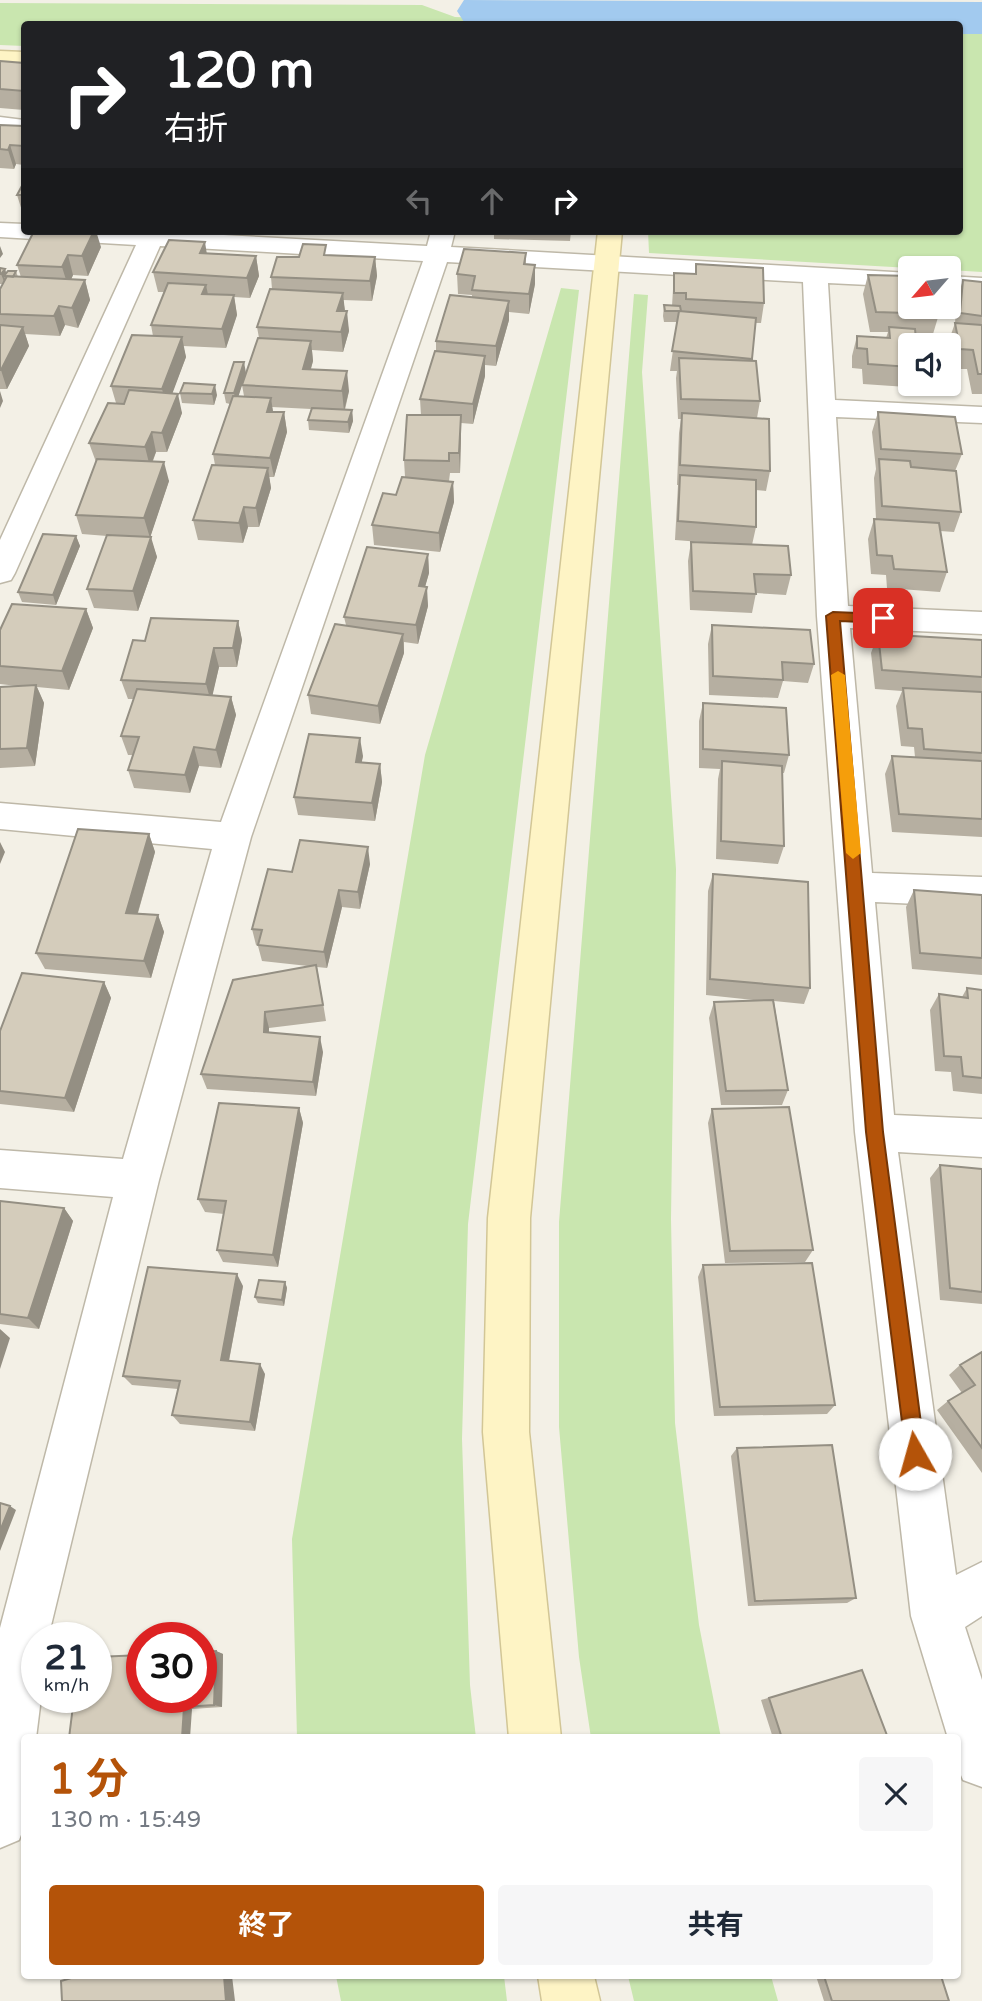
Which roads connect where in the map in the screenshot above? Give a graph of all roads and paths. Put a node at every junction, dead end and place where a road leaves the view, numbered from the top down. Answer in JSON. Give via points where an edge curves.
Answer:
{"nodes":[{"id":1,"x":0,"y":57,"type":"edge"},
{"id":2,"x":21,"y":58,"type":"edge"},
{"id":3,"x":0,"y":124,"type":"edge"},
{"id":4,"x":21,"y":126,"type":"edge"},
{"id":5,"x":0,"y":230,"type":"edge"},
{"id":6,"x":21,"y":231,"type":"edge"},
{"id":7,"x":83,"y":235,"type":"edge"},
{"id":8,"x":150,"y":239,"type":"junction"},
{"id":9,"x":440,"y":243,"type":"edge"},
{"id":10,"x":609,"y":248,"type":"edge"},
{"id":11,"x":815,"y":274,"type":"junction"},
{"id":12,"x":898,"y":279,"type":"edge"},
{"id":13,"x":961,"y":284,"type":"edge"},
{"id":14,"x":982,"y":285,"type":"edge"},
{"id":15,"x":824,"y":408,"type":"junction"},
{"id":16,"x":982,"y":415,"type":"edge"},
{"id":17,"x":0,"y":573,"type":"edge"},
{"id":18,"x":833,"y":616,"type":"junction"},
{"id":19,"x":982,"y":623,"type":"edge"},
{"id":20,"x":0,"y":816,"type":"edge"},
{"id":21,"x":233,"y":837,"type":"junction"},
{"id":22,"x":856,"y":887,"type":"junction"},
{"id":23,"x":982,"y":892,"type":"edge"},
{"id":24,"x":875,"y":1132,"type":"junction"},
{"id":25,"x":982,"y":1138,"type":"edge"},
{"id":26,"x":0,"y":1169,"type":"edge"},
{"id":27,"x":138,"y":1180,"type":"junction"},
{"id":28,"x":982,"y":1587,"type":"edge"},
{"id":29,"x":936,"y":1616,"type":"junction"},
{"id":30,"x":535,"y":1734,"type":"edge"},
{"id":31,"x":982,"y":1761,"type":"edge"},
{"id":32,"x":0,"y":1821,"type":"edge"},
{"id":33,"x":567,"y":1979,"type":"edge"},
{"id":34,"x":571,"y":2001,"type":"edge"}],
"edges":[{"from":1,"to":2,"type":"street"},
{"from":3,"to":4,"type":"street"},
{"from":5,"to":6,"type":"street"},
{"from":7,"to":8,"type":"street"},
{"from":8,"to":9,"type":"street"},
{"from":8,"to":17,"type":"street"},
{"from":9,"to":10,"type":"street"},
{"from":9,"to":21,"type":"street"},
{"from":10,"to":11,"type":"street"},
{"from":10,"to":30,"type":"street","via":[[509,1218],[506,1432]]},
{"from":11,"to":12,"type":"street"},
{"from":11,"to":15,"type":"street"},
{"from":13,"to":14,"type":"street"},
{"from":15,"to":16,"type":"street"},
{"from":15,"to":18,"type":"street"},
{"from":18,"to":19,"type":"street"},
{"from":18,"to":22,"type":"street"},
{"from":20,"to":21,"type":"street"},
{"from":21,"to":27,"type":"street"},
{"from":22,"to":23,"type":"street"},
{"from":22,"to":24,"type":"street"},
{"from":24,"to":25,"type":"street"},
{"from":24,"to":29,"type":"street"},
{"from":26,"to":27,"type":"street"},
{"from":27,"to":32,"type":"street","via":[[21,1645]]},
{"from":28,"to":29,"type":"street"},
{"from":29,"to":31,"type":"street"},
{"from":33,"to":34,"type":"street"}]}
